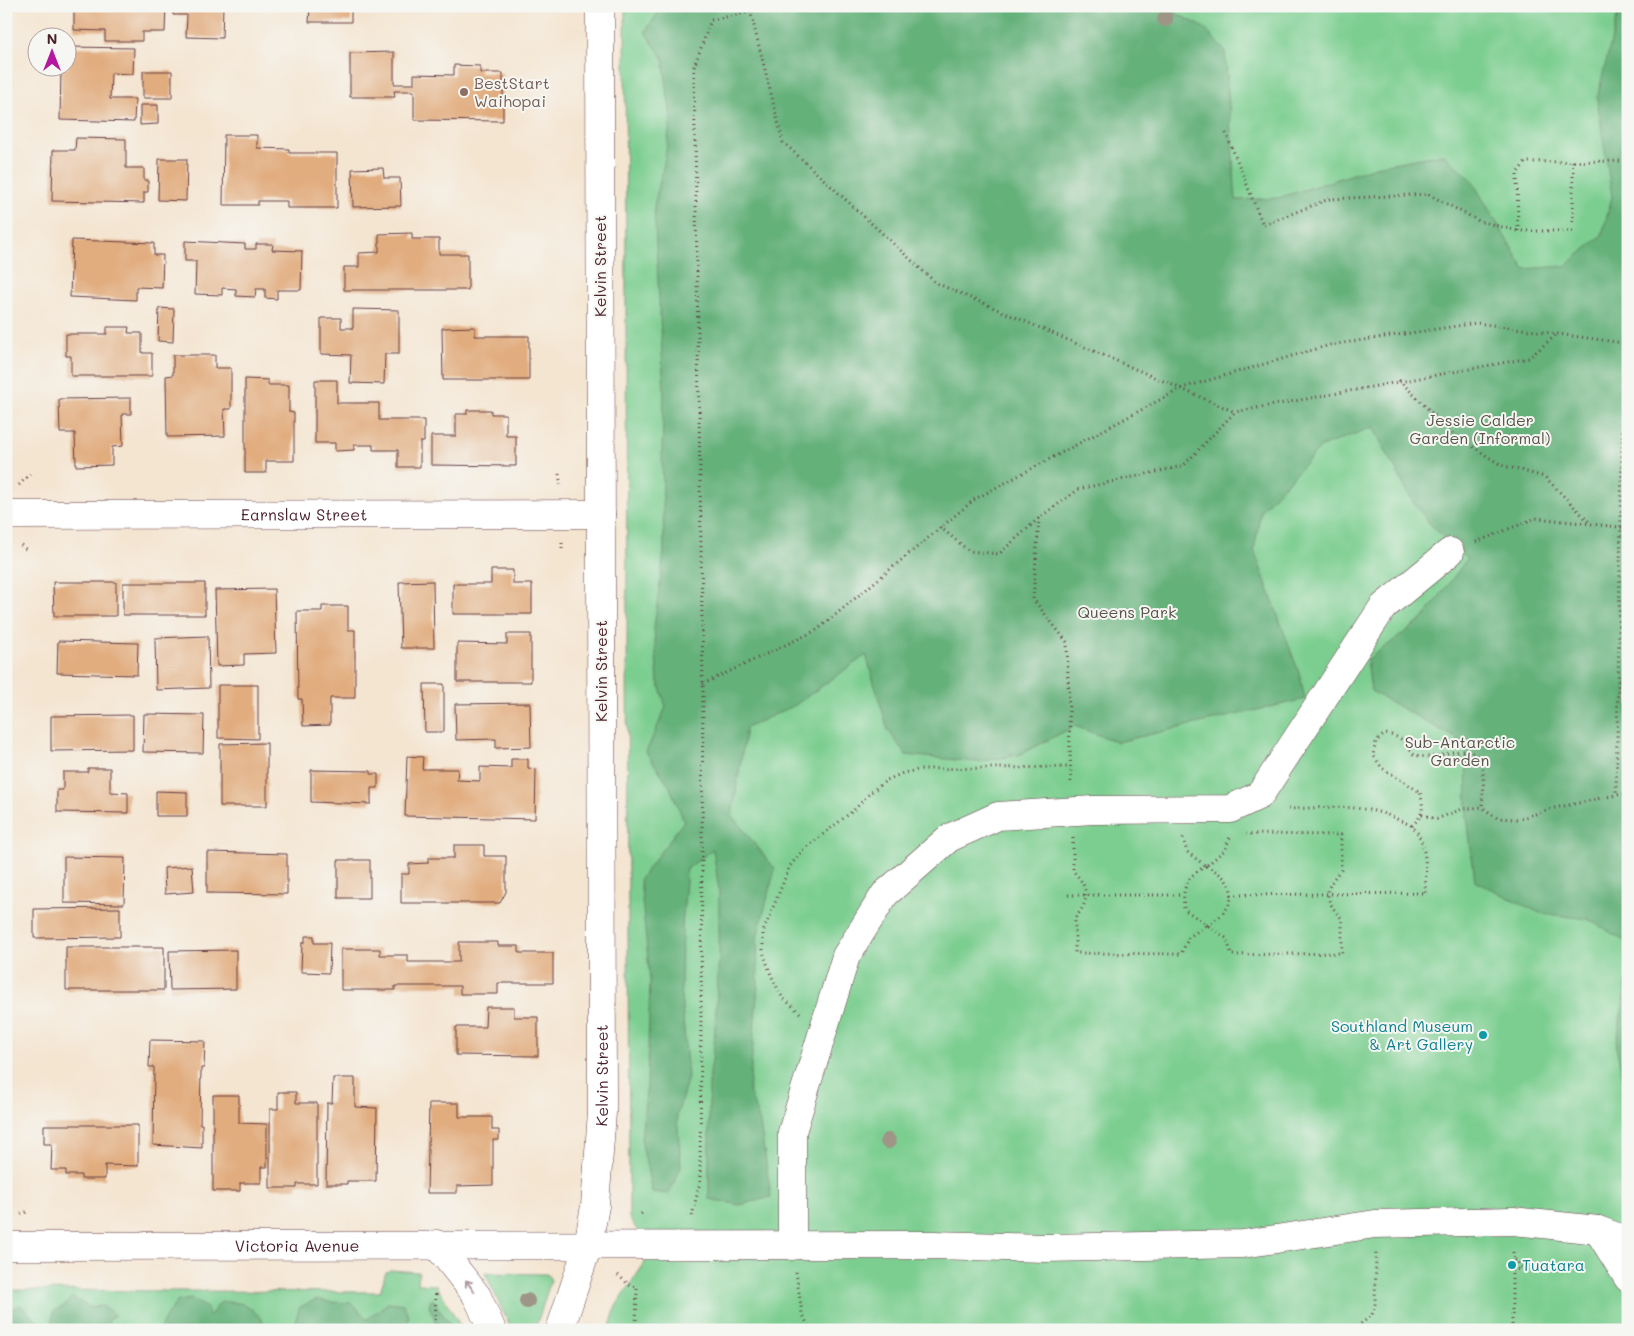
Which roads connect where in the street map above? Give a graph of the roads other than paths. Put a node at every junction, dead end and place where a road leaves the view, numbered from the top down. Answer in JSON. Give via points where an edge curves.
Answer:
{"nodes":[{"id":1,"x":600,"y":6,"type":"edge"},
{"id":2,"x":601,"y":514,"type":"junction"},
{"id":3,"x":6,"y":515,"type":"edge"},
{"id":4,"x":1450,"y":552,"type":"road end"},
{"id":5,"x":1598,"y":1230,"type":"junction"},
{"id":6,"x":1628,"y":1241,"type":"edge"},
{"id":7,"x":436,"y":1244,"type":"junction"},
{"id":8,"x":588,"y":1245,"type":"junction"},
{"id":9,"x":6,"y":1246,"type":"edge"},
{"id":10,"x":792,"y":1246,"type":"junction"},
{"id":11,"x":1628,"y":1278,"type":"edge"},
{"id":12,"x":492,"y":1330,"type":"edge"},
{"id":13,"x":560,"y":1330,"type":"edge"}],
"edges":[{"from":1,"to":2,"type":"main road","name":"Kelvin Street"},
{"from":2,"to":3,"type":"main road","name":"Earnslaw Street"},
{"from":2,"to":8,"type":"main road","name":"Kelvin Street","via":[[602,1112],[595,1206]]},
{"from":4,"to":10,"type":"main road","via":[[1383,607],[1260,795],[1231,822],[1071,811],[998,816],[949,838],[885,894],[846,956],[792,1132]]},
{"from":5,"to":6,"type":"main road","name":"Victoria Avenue"},
{"from":5,"to":10,"type":"main road","name":"Victoria Avenue","via":[[1513,1221],[1375,1224],[1243,1244],[1046,1248]]},
{"from":5,"to":11,"type":"main road"},
{"from":7,"to":8,"type":"main road","name":"Victoria Avenue"},
{"from":7,"to":9,"type":"main road","name":"Victoria Avenue"},
{"from":12,"to":7,"type":"main road","one_way":true,"via":[[477,1296]]},
{"from":8,"to":10,"type":"main road","name":"Victoria Avenue"},
{"from":8,"to":13,"type":"main road","name":"Kelvin Street"}]}
